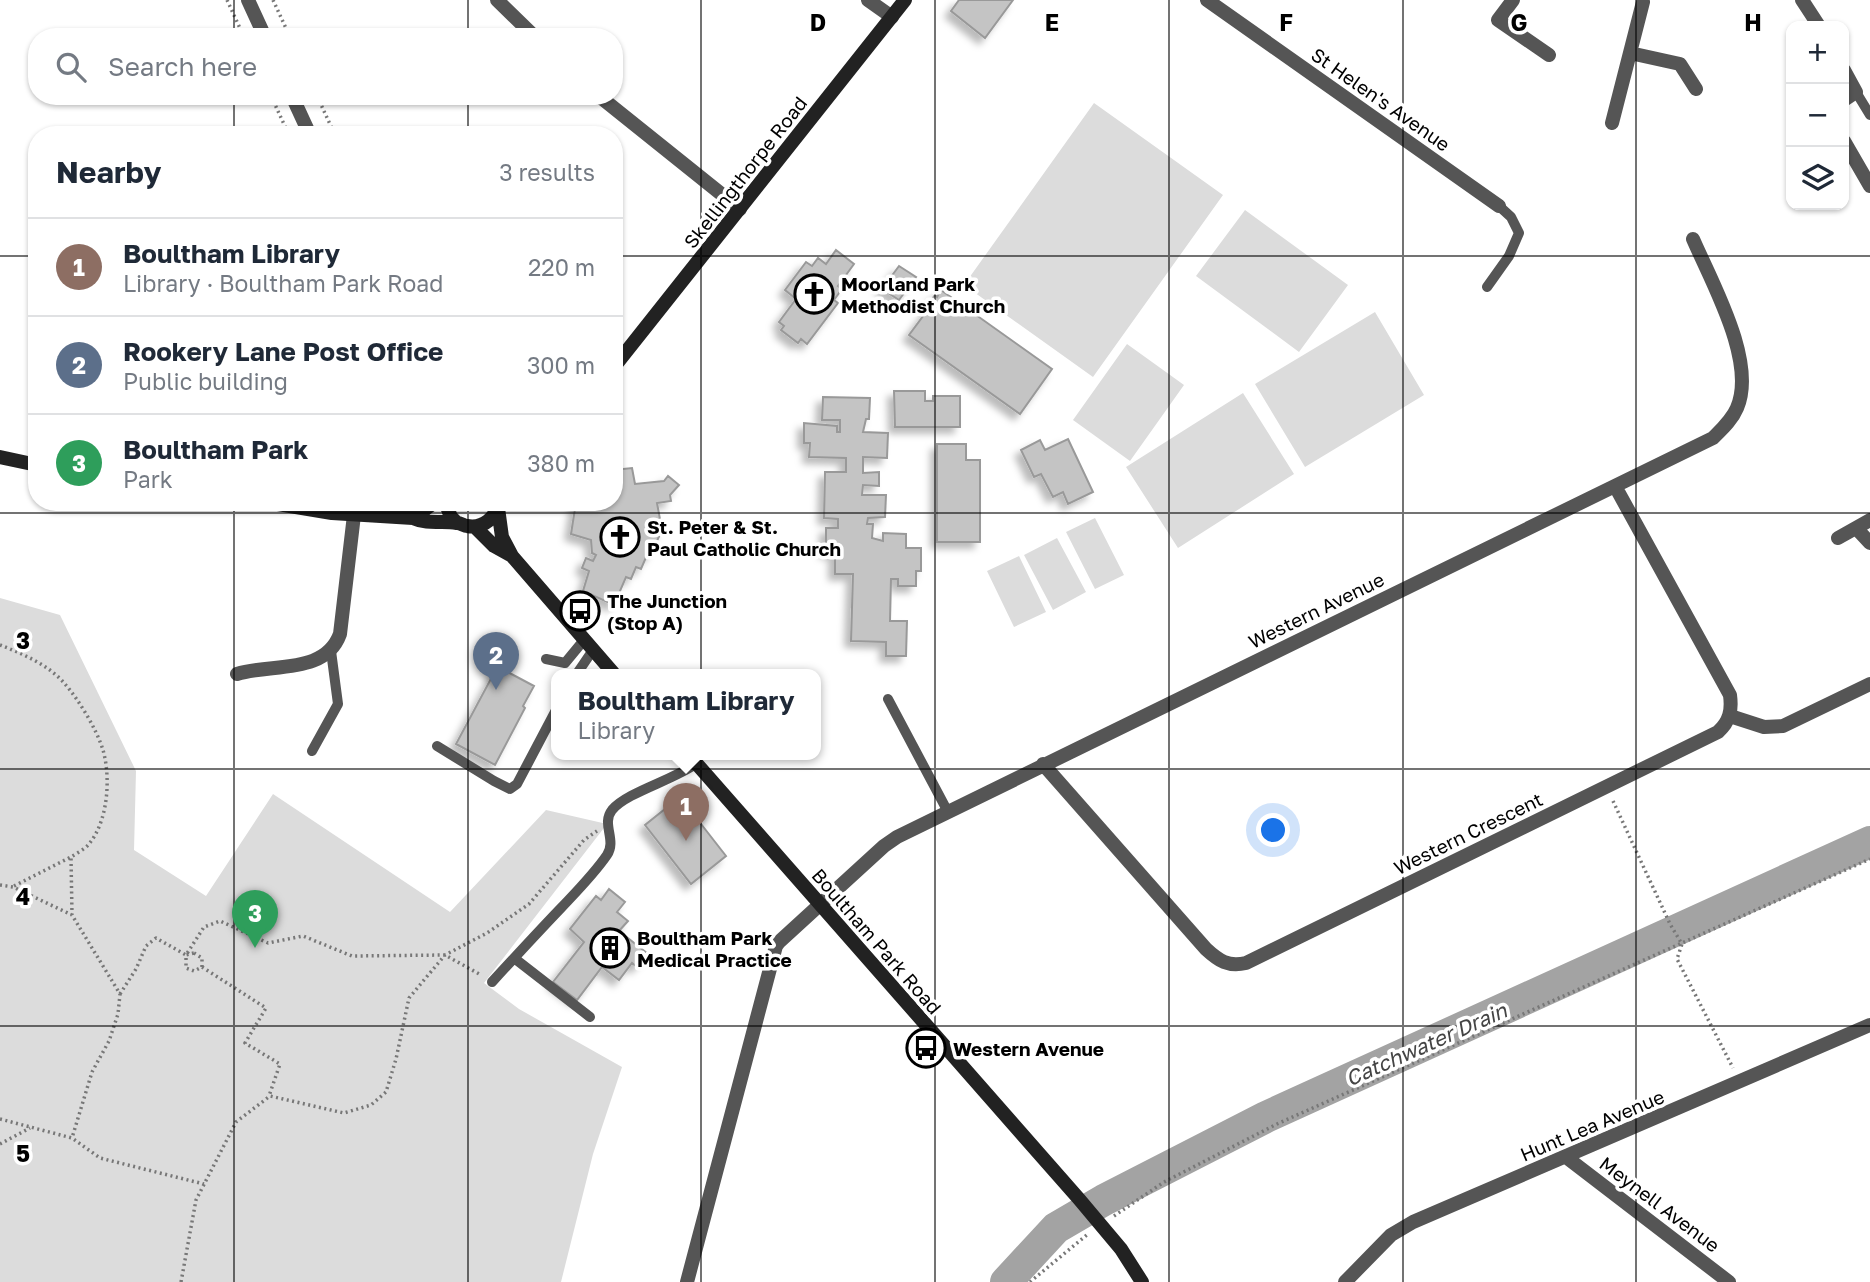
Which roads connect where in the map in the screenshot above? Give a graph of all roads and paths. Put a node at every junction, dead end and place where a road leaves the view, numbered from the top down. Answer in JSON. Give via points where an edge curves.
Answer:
{"nodes":[{"id":1,"x":226,"y":0,"type":"edge"},
{"id":2,"x":248,"y":0,"type":"edge"},
{"id":3,"x":273,"y":0,"type":"edge"},
{"id":4,"x":497,"y":0,"type":"edge"},
{"id":5,"x":868,"y":0,"type":"edge"},
{"id":6,"x":905,"y":0,"type":"edge"},
{"id":7,"x":1207,"y":0,"type":"edge"},
{"id":8,"x":1513,"y":0,"type":"edge"},
{"id":9,"x":1802,"y":0,"type":"edge"},
{"id":10,"x":1643,"y":1,"type":"edge"},
{"id":11,"x":892,"y":17,"type":"junction"},
{"id":12,"x":1816,"y":21,"type":"edge"},
{"id":13,"x":240,"y":28,"type":"edge"},
{"id":14,"x":261,"y":28,"type":"edge"},
{"id":15,"x":286,"y":28,"type":"edge"},
{"id":16,"x":526,"y":28,"type":"edge"},
{"id":17,"x":1630,"y":53,"type":"junction"},
{"id":18,"x":1549,"y":55,"type":"dead end"},
{"id":19,"x":1696,"y":89,"type":"dead end"},
{"id":20,"x":1850,"y":96,"type":"edge"},
{"id":21,"x":275,"y":105,"type":"edge"},
{"id":22,"x":296,"y":105,"type":"edge"},
{"id":23,"x":321,"y":105,"type":"edge"},
{"id":24,"x":610,"y":105,"type":"edge"},
{"id":25,"x":1870,"y":115,"type":"edge"},
{"id":26,"x":1612,"y":123,"type":"dead end"},
{"id":27,"x":285,"y":126,"type":"edge"},
{"id":28,"x":306,"y":126,"type":"edge"},
{"id":29,"x":331,"y":126,"type":"edge"},
{"id":30,"x":1847,"y":147,"type":"edge"},
{"id":31,"x":1870,"y":186,"type":"edge"},
{"id":32,"x":1499,"y":206,"type":"joint"},
{"id":33,"x":740,"y":209,"type":"junction"},
{"id":34,"x":1693,"y":239,"type":"dead end"},
{"id":35,"x":1487,"y":287,"type":"dead end"},
{"id":36,"x":623,"y":356,"type":"edge"},
{"id":37,"x":0,"y":457,"type":"edge"},
{"id":38,"x":28,"y":463,"type":"edge"},
{"id":39,"x":1615,"y":486,"type":"junction"},
{"id":40,"x":327,"y":511,"type":"edge"},
{"id":41,"x":423,"y":511,"type":"edge"},
{"id":42,"x":449,"y":511,"type":"edge"},
{"id":43,"x":494,"y":511,"type":"edge"},
{"id":44,"x":499,"y":511,"type":"edge"},
{"id":45,"x":354,"y":515,"type":"junction"},
{"id":46,"x":414,"y":518,"type":"junction"},
{"id":47,"x":1870,"y":520,"type":"edge"},
{"id":48,"x":457,"y":523,"type":"junction"},
{"id":49,"x":475,"y":527,"type":"junction"},
{"id":50,"x":1856,"y":528,"type":"junction"},
{"id":51,"x":1838,"y":538,"type":"dead end"},
{"id":52,"x":1870,"y":543,"type":"edge"},
{"id":53,"x":512,"y":556,"type":"junction"},
{"id":54,"x":588,"y":645,"type":"junction"},
{"id":55,"x":0,"y":646,"type":"edge"},
{"id":56,"x":331,"y":651,"type":"junction"},
{"id":57,"x":546,"y":659,"type":"dead end"},
{"id":58,"x":578,"y":669,"type":"edge"},
{"id":59,"x":610,"y":669,"type":"edge"},
{"id":60,"x":237,"y":674,"type":"dead end"},
{"id":61,"x":1870,"y":684,"type":"edge"},
{"id":62,"x":888,"y":699,"type":"dead end"},
{"id":63,"x":1730,"y":716,"type":"junction"},
{"id":64,"x":551,"y":719,"type":"edge"},
{"id":65,"x":437,"y":746,"type":"dead end"},
{"id":66,"x":312,"y":751,"type":"dead end"},
{"id":67,"x":692,"y":760,"type":"edge"},
{"id":68,"x":694,"y":760,"type":"edge"},
{"id":69,"x":1042,"y":764,"type":"junction"},
{"id":70,"x":1606,"y":786,"type":"junction"},
{"id":71,"x":948,"y":812,"type":"junction"},
{"id":72,"x":607,"y":824,"type":"junction"},
{"id":73,"x":71,"y":857,"type":"junction"},
{"id":74,"x":1870,"y":859,"type":"edge"},
{"id":75,"x":0,"y":886,"type":"edge"},
{"id":76,"x":13,"y":887,"type":"junction"},
{"id":77,"x":821,"y":904,"type":"junction"},
{"id":78,"x":72,"y":915,"type":"junction"},
{"id":79,"x":1682,"y":944,"type":"junction"},
{"id":80,"x":186,"y":955,"type":"junction"},
{"id":81,"x":445,"y":955,"type":"junction"},
{"id":82,"x":514,"y":958,"type":"junction"},
{"id":83,"x":202,"y":967,"type":"junction"},
{"id":84,"x":481,"y":975,"type":"dead end"},
{"id":85,"x":492,"y":982,"type":"dead end"},
{"id":86,"x":120,"y":994,"type":"junction"},
{"id":87,"x":590,"y":1017,"type":"dead end"},
{"id":88,"x":1870,"y":1025,"type":"edge"},
{"id":89,"x":1740,"y":1082,"type":"junction"},
{"id":90,"x":268,"y":1097,"type":"junction"},
{"id":91,"x":0,"y":1119,"type":"edge"},
{"id":92,"x":32,"y":1127,"type":"junction"},
{"id":93,"x":72,"y":1138,"type":"junction"},
{"id":94,"x":0,"y":1144,"type":"edge"},
{"id":95,"x":1566,"y":1157,"type":"junction"},
{"id":96,"x":204,"y":1184,"type":"junction"},
{"id":97,"x":1099,"y":1223,"type":"junction"},
{"id":98,"x":181,"y":1282,"type":"edge"},
{"id":99,"x":687,"y":1282,"type":"edge"},
{"id":100,"x":1030,"y":1282,"type":"edge"},
{"id":101,"x":1142,"y":1282,"type":"edge"},
{"id":102,"x":1345,"y":1282,"type":"edge"},
{"id":103,"x":1729,"y":1282,"type":"edge"}],
"edges":[{"from":1,"to":13,"type":"path"},
{"from":2,"to":14,"type":"street"},
{"from":3,"to":15,"type":"path"},
{"from":4,"to":16,"type":"street"},
{"from":5,"to":11,"type":"street"},
{"from":6,"to":11,"type":"street","name":"Skellingthorpe Road"},
{"from":7,"to":32,"type":"street","name":"St Helen's Avenue"},
{"from":8,"to":18,"type":"street","via":[[1498,19]]},
{"from":9,"to":12,"type":"street"},
{"from":10,"to":17,"type":"street"},
{"from":11,"to":33,"type":"street","name":"Skellingthorpe Road"},
{"from":17,"to":19,"type":"street","via":[[1680,64]]},
{"from":17,"to":26,"type":"street"},
{"from":20,"to":25,"type":"lane"},
{"from":21,"to":27,"type":"path"},
{"from":22,"to":28,"type":"street"},
{"from":23,"to":29,"type":"path"},
{"from":24,"to":33,"type":"street"},
{"from":30,"to":31,"type":"street"},
{"from":32,"to":35,"type":"lane","via":[[1519,233]]},
{"from":33,"to":36,"type":"street","name":"Skellingthorpe Road"},
{"from":34,"to":39,"type":"street","name":"Western Avenue","via":[[1739,348],[1742,379],[1737,408],[1713,438]]},
{"from":37,"to":38,"type":"street"},
{"from":39,"to":63,"type":"street","via":[[1730,695]]},
{"from":39,"to":69,"type":"street","name":"Western Avenue"},
{"from":40,"to":45,"type":"street"},
{"from":41,"to":46,"type":"street"},
{"from":42,"to":48,"type":"street"},
{"from":43,"to":49,"type":"street","via":[[490,520]]},
{"from":44,"to":53,"type":"street","via":[[502,537]]},
{"from":45,"to":46,"type":"street"},
{"from":45,"to":56,"type":"street","via":[[340,634]]},
{"from":46,"to":48,"type":"street","via":[[424,523]]},
{"from":47,"to":50,"type":"street"},
{"from":48,"to":49,"type":"street"},
{"from":49,"to":53,"type":"street"},
{"from":50,"to":51,"type":"street"},
{"from":50,"to":52,"type":"street"},
{"from":53,"to":54,"type":"street"},
{"from":54,"to":57,"type":"lane","via":[[565,663]]},
{"from":54,"to":58,"type":"lane"},
{"from":54,"to":59,"type":"street"},
{"from":55,"to":73,"type":"path","via":[[28,656],[64,682],[103,750],[105,813],[89,844]]},
{"from":56,"to":60,"type":"street","via":[[307,664]]},
{"from":56,"to":66,"type":"lane","via":[[338,704]]},
{"from":61,"to":63,"type":"street","via":[[1783,726],[1763,727]]},
{"from":62,"to":71,"type":"lane"},
{"from":63,"to":70,"type":"street","name":"Western Crescent","via":[[1718,732]]},
{"from":64,"to":65,"type":"lane","via":[[510,789]]},
{"from":67,"to":72,"type":"lane","via":[[685,772],[618,805]]},
{"from":68,"to":77,"type":"street","name":"Boultham Park Road"},
{"from":69,"to":70,"type":"street","name":"Western Crescent","via":[[1206,949],[1219,961],[1235,966]]},
{"from":69,"to":71,"type":"street","name":"Western Avenue"},
{"from":70,"to":79,"type":"path"},
{"from":71,"to":77,"type":"street","name":"Western Avenue","via":[[884,846]]},
{"from":72,"to":81,"type":"path","via":[[584,840],[529,904]]},
{"from":72,"to":82,"type":"lane","via":[[611,838],[608,853]]},
{"from":73,"to":76,"type":"path"},
{"from":73,"to":78,"type":"path"},
{"from":74,"to":79,"type":"path"},
{"from":75,"to":76,"type":"path"},
{"from":76,"to":78,"type":"path"},
{"from":77,"to":97,"type":"street","name":"Boultham Park Road"},
{"from":77,"to":99,"type":"street","name":"Western Avenue","via":[[776,946]]},
{"from":78,"to":86,"type":"path"},
{"from":79,"to":89,"type":"path","via":[[1677,959]]},
{"from":79,"to":97,"type":"path","via":[[1277,1124],[1164,1182]]},
{"from":80,"to":81,"type":"path","via":[[204,927],[220,921],[268,943],[303,936],[352,956]]},
{"from":80,"to":83,"type":"path","via":[[202,958]]},
{"from":80,"to":83,"type":"path","via":[[186,968]]},
{"from":80,"to":86,"type":"path","via":[[156,938],[146,946]]},
{"from":81,"to":84,"type":"path"},
{"from":81,"to":90,"type":"path","via":[[409,998],[386,1092],[371,1105],[344,1113]]},
{"from":82,"to":85,"type":"lane"},
{"from":82,"to":87,"type":"lane"},
{"from":83,"to":90,"type":"path","via":[[266,1008],[245,1043],[279,1064]]},
{"from":86,"to":93,"type":"path","via":[[109,1041],[92,1072]]},
{"from":88,"to":89,"type":"street","name":"Hunt Lea Avenue"},
{"from":89,"to":95,"type":"street","name":"Hunt Lea Avenue"},
{"from":90,"to":96,"type":"path","via":[[236,1122]]},
{"from":91,"to":92,"type":"path"},
{"from":92,"to":93,"type":"path"},
{"from":92,"to":94,"type":"path"},
{"from":93,"to":96,"type":"path","via":[[100,1158]]},
{"from":95,"to":102,"type":"street","name":"Hunt Lea Avenue","via":[[1413,1222],[1391,1235]]},
{"from":95,"to":103,"type":"street","name":"Meynell Avenue"},
{"from":96,"to":98,"type":"path","via":[[196,1200]]},
{"from":97,"to":100,"type":"path"},
{"from":97,"to":101,"type":"street","name":"Boultham Park Road"}]}
